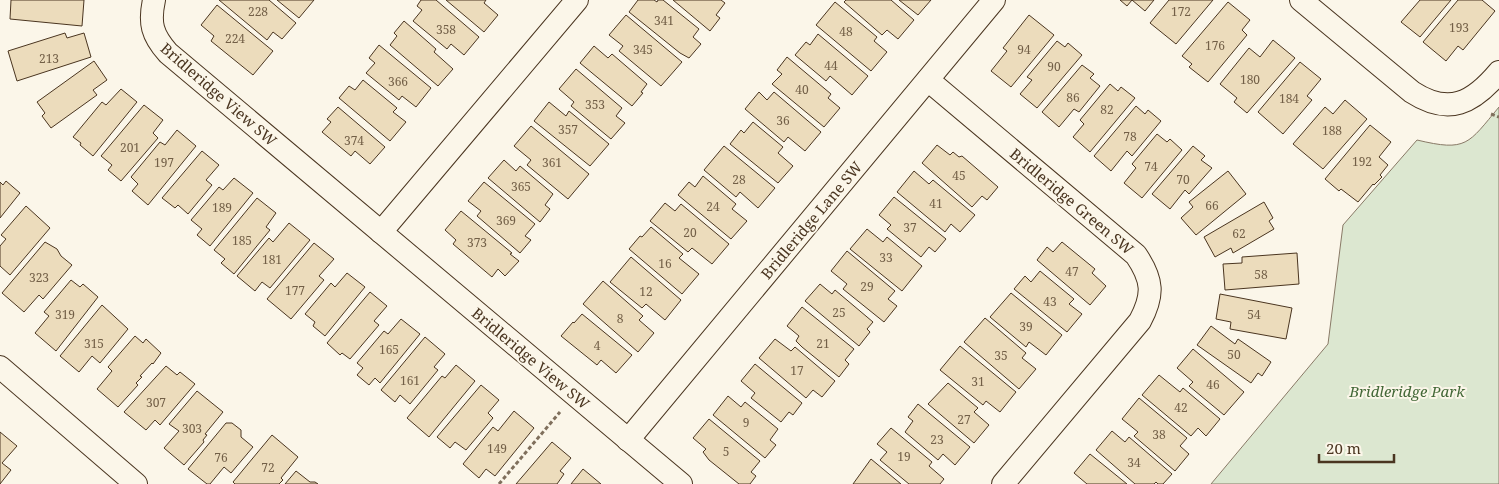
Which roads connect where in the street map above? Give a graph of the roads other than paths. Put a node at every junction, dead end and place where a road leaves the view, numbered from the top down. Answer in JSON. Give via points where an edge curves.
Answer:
{"nodes":[{"id":1,"x":154,"y":0,"type":"edge"},
{"id":2,"x":577,"y":0,"type":"edge"},
{"id":3,"x":994,"y":0,"type":"edge"},
{"id":4,"x":1301,"y":0,"type":"edge"},
{"id":5,"x":1499,"y":72,"type":"edge"},
{"id":6,"x":928,"y":80,"type":"junction"},
{"id":7,"x":381,"y":232,"type":"junction"},
{"id":8,"x":0,"y":366,"type":"edge"},
{"id":9,"x":628,"y":440,"type":"junction"},
{"id":10,"x":136,"y":484,"type":"edge"},
{"id":11,"x":681,"y":484,"type":"edge"},
{"id":12,"x":1003,"y":484,"type":"edge"}],
"edges":[{"from":1,"to":7,"type":"street","name":"Bridleridge View SW","via":[[151,24],[156,38],[168,53]]},
{"from":2,"to":7,"type":"street"},
{"from":3,"to":6,"type":"street","name":"Bridleridge Lane SW"},
{"from":4,"to":5,"type":"street","via":[[1422,99],[1437,104],[1454,104],[1469,99],[1486,88]]},
{"from":6,"to":9,"type":"street","name":"Bridleridge Lane SW"},
{"from":6,"to":12,"type":"street","name":"Bridleridge Green SW","via":[[1136,255],[1149,280],[1148,306],[1140,321]]},
{"from":7,"to":9,"type":"street","name":"Bridleridge View SW"},
{"from":8,"to":10,"type":"street"},
{"from":9,"to":11,"type":"street","name":"Bridleridge View SW"}]}
